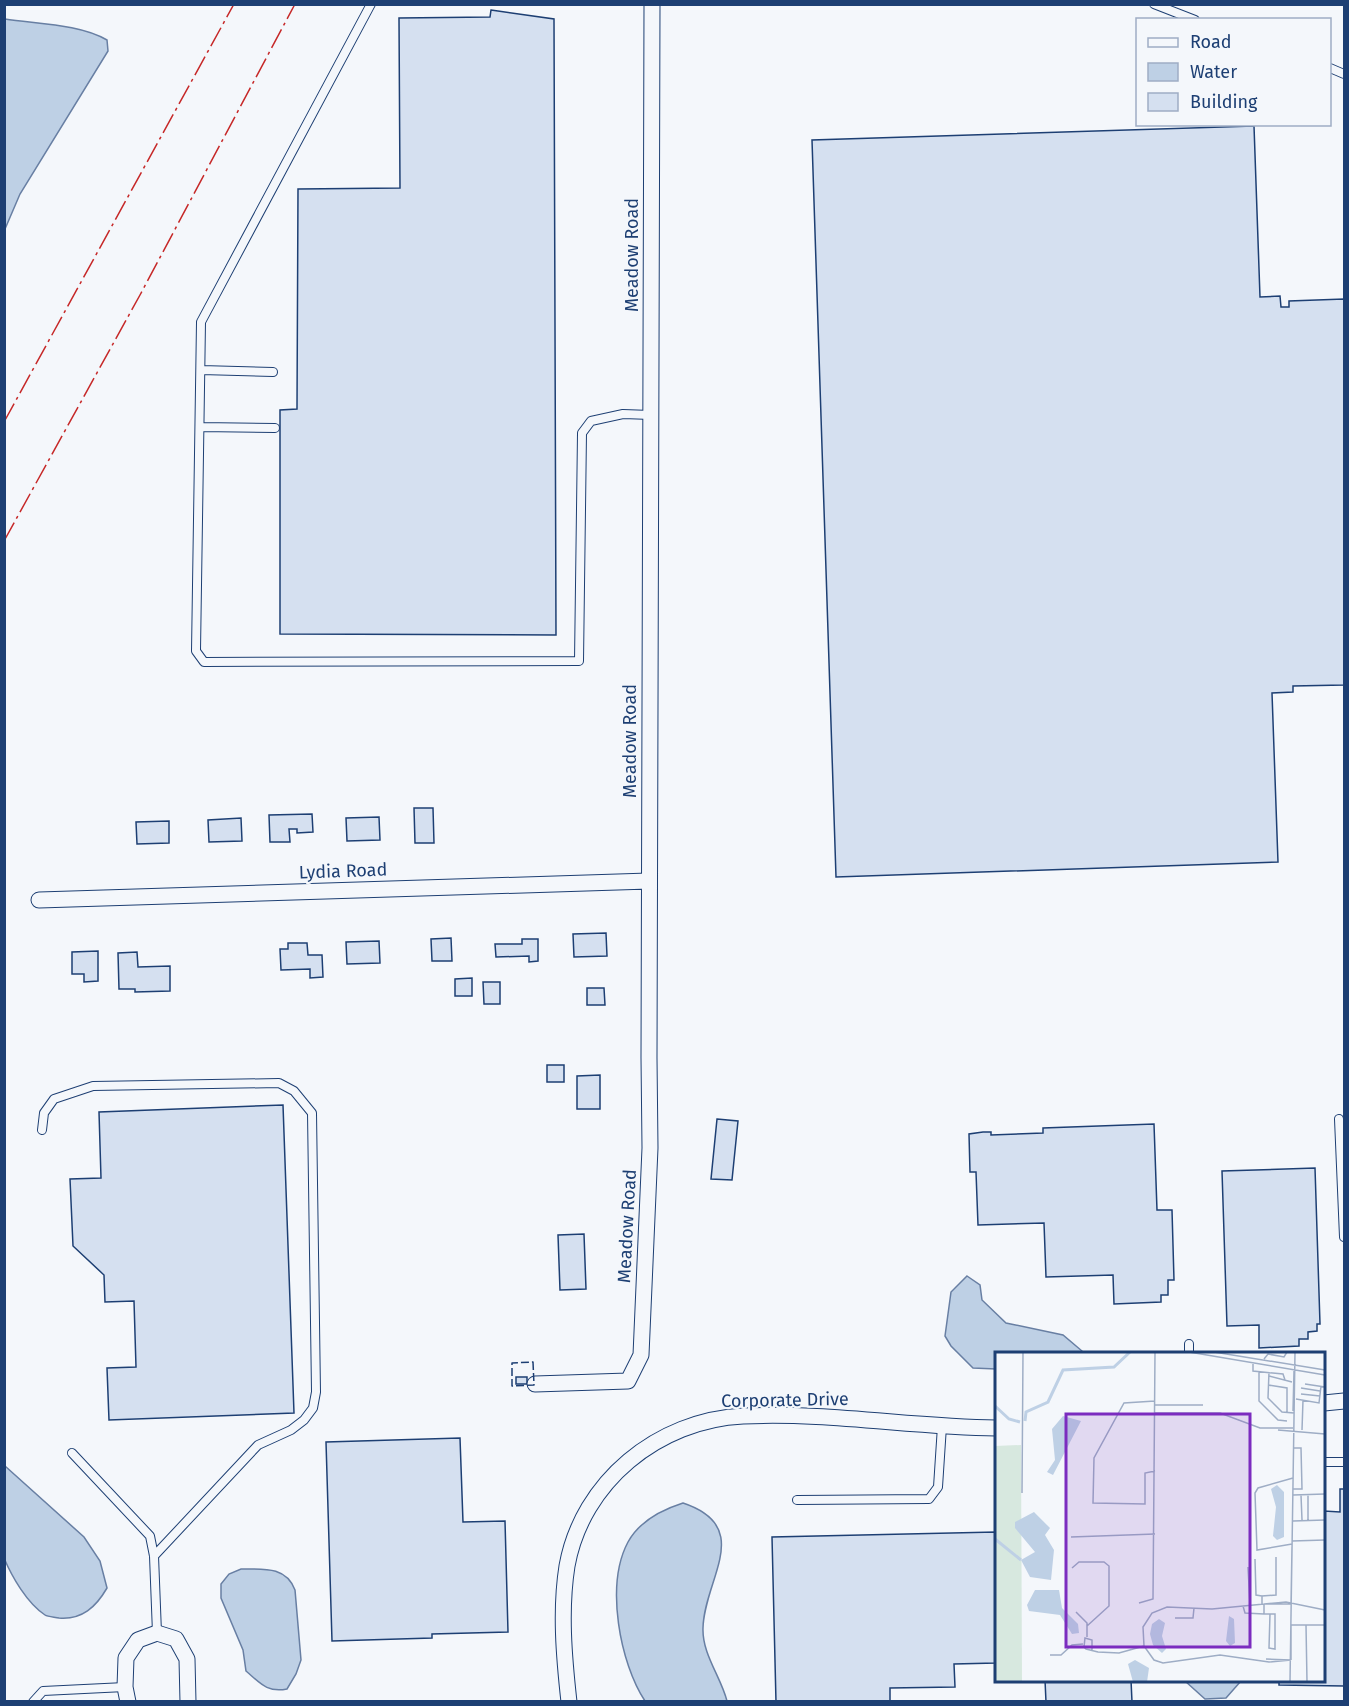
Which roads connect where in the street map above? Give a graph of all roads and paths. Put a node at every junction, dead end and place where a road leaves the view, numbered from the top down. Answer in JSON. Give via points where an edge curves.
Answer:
{"nodes":[{"id":1,"x":371,"y":4,"type":"edge"},
{"id":2,"x":652,"y":4,"type":"edge"},
{"id":3,"x":1154,"y":4,"type":"edge"},
{"id":4,"x":1190,"y":18,"type":"edge"},
{"id":5,"x":201,"y":370,"type":"junction"},
{"id":6,"x":273,"y":372,"type":"dead end"},
{"id":7,"x":651,"y":415,"type":"junction"},
{"id":8,"x":200,"y":427,"type":"junction"},
{"id":9,"x":274,"y":428,"type":"dead end"},
{"id":10,"x":649,"y":881,"type":"junction"},
{"id":11,"x":39,"y":900,"type":"dead end"},
{"id":12,"x":1339,"y":1119,"type":"dead end"},
{"id":13,"x":42,"y":1130,"type":"dead end"},
{"id":14,"x":1344,"y":1237,"type":"edge"},
{"id":15,"x":1189,"y":1344,"type":"dead end"},
{"id":16,"x":1189,"y":1352,"type":"edge"},
{"id":17,"x":535,"y":1384,"type":"dead end"},
{"id":18,"x":1344,"y":1401,"type":"edge"},
{"id":19,"x":1325,"y":1403,"type":"edge"},
{"id":20,"x":942,"y":1426,"type":"junction"},
{"id":21,"x":995,"y":1428,"type":"edge"},
{"id":22,"x":72,"y":1453,"type":"dead end"},
{"id":23,"x":1325,"y":1462,"type":"edge"},
{"id":24,"x":1344,"y":1462,"type":"edge"},
{"id":25,"x":797,"y":1500,"type":"dead end"},
{"id":26,"x":154,"y":1556,"type":"junction"},
{"id":27,"x":157,"y":1633,"type":"junction"},
{"id":28,"x":126,"y":1694,"type":"edge"},
{"id":29,"x":33,"y":1701,"type":"edge"},
{"id":30,"x":188,"y":1701,"type":"edge"},
{"id":31,"x":569,"y":1701,"type":"edge"}],
"edges":[{"from":1,"to":5,"type":"lane","via":[[201,322]]},
{"from":2,"to":7,"type":"street","name":"Meadow Road"},
{"from":3,"to":4,"type":"lane"},
{"from":5,"to":6,"type":"lane"},
{"from":5,"to":8,"type":"lane"},
{"from":7,"to":8,"type":"lane","via":[[623,414],[591,421],[582,433],[579,661],[204,662],[196,651]]},
{"from":7,"to":10,"type":"street","name":"Meadow Road"},
{"from":8,"to":9,"type":"lane"},
{"from":10,"to":11,"type":"street","name":"Lydia Road"},
{"from":10,"to":17,"type":"street","name":"Meadow Road","via":[[650,1148],[641,1355],[628,1381]]},
{"from":12,"to":14,"type":"lane"},
{"from":13,"to":26,"type":"lane","via":[[44,1113],[54,1099],[93,1086],[279,1083],[294,1091],[312,1113],[316,1392],[313,1408],[291,1430],[258,1445]]},
{"from":15,"to":16,"type":"lane"},
{"from":18,"to":19,"type":"street"},
{"from":20,"to":21,"type":"street","name":"Corporate Drive"},
{"from":20,"to":25,"type":"lane","via":[[938,1487],[929,1499]]},
{"from":20,"to":31,"type":"street","name":"Corporate Drive","via":[[872,1419],[742,1416],[674,1432],[632,1458],[593,1499],[579,1525],[568,1564],[564,1596]]},
{"from":22,"to":26,"type":"lane","via":[[150,1536]]},
{"from":23,"to":24,"type":"lane"},
{"from":26,"to":27,"type":"lane"},
{"from":27,"to":28,"type":"street","via":[[138,1640],[126,1658]]},
{"from":27,"to":30,"type":"street","via":[[176,1640],[187,1659]]},
{"from":28,"to":29,"type":"lane","via":[[43,1691]]}]}
